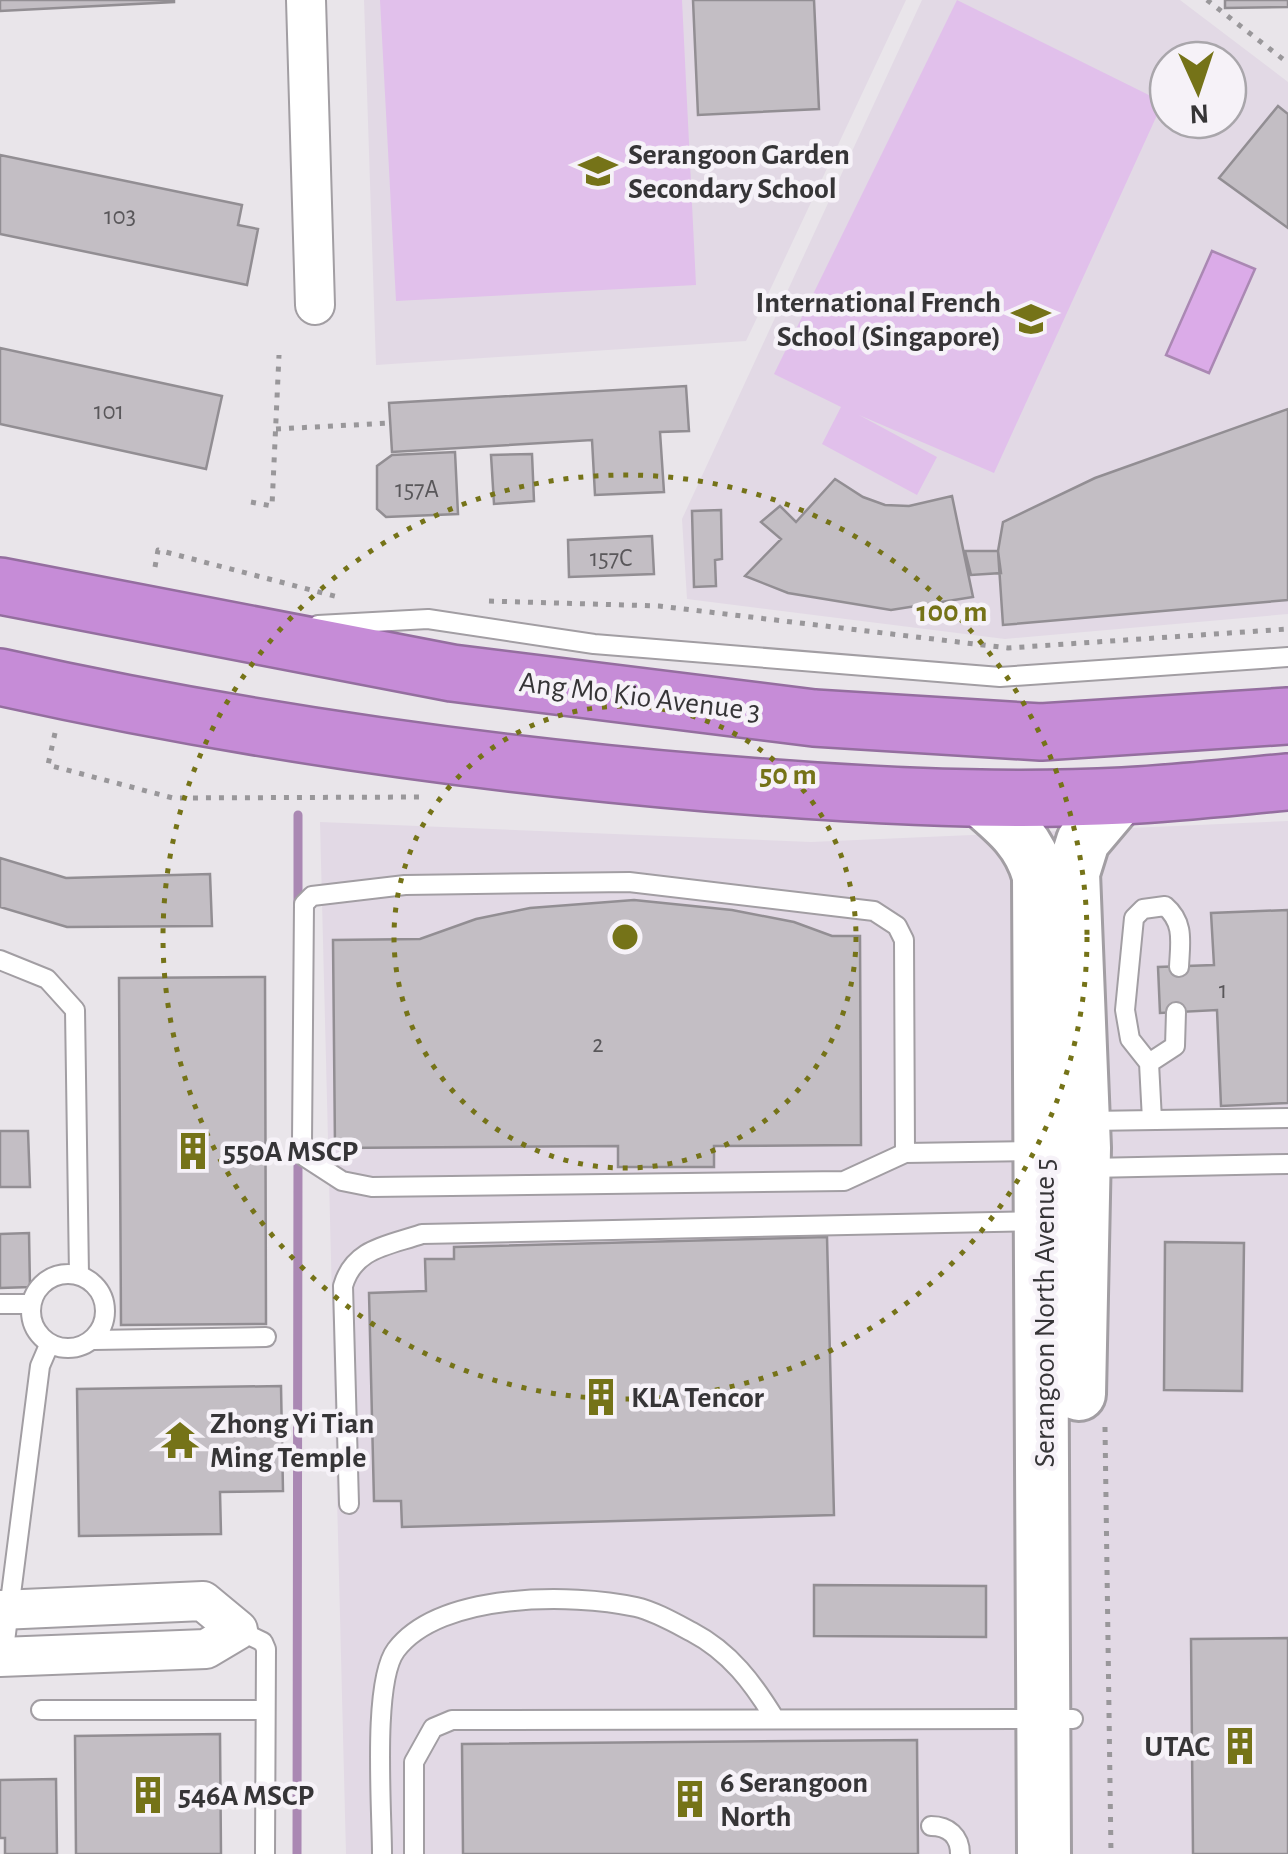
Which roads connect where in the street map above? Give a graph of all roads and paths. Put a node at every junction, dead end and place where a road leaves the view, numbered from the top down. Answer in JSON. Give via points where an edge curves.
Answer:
{"nodes":[{"id":1,"x":306,"y":0,"type":"edge"},
{"id":2,"x":1207,"y":0,"type":"edge"},
{"id":3,"x":1288,"y":63,"type":"edge"},
{"id":4,"x":315,"y":305,"type":"dead end"},
{"id":5,"x":280,"y":355,"type":"dead end"},
{"id":6,"x":390,"y":423,"type":"dead end"},
{"id":7,"x":276,"y":429,"type":"junction"},
{"id":8,"x":251,"y":502,"type":"dead end"},
{"id":9,"x":154,"y":568,"type":"dead end"},
{"id":10,"x":0,"y":586,"type":"edge"},
{"id":11,"x":356,"y":598,"type":"dead end"},
{"id":12,"x":470,"y":601,"type":"dead end"},
{"id":13,"x":1288,"y":629,"type":"edge"},
{"id":14,"x":228,"y":631,"type":"junction"},
{"id":15,"x":1288,"y":657,"type":"edge"},
{"id":16,"x":0,"y":677,"type":"edge"},
{"id":17,"x":1288,"y":716,"type":"edge"},
{"id":18,"x":1288,"y":782,"type":"edge"},
{"id":19,"x":977,"y":796,"type":"junction"},
{"id":20,"x":1121,"y":796,"type":"junction"},
{"id":21,"x":0,"y":960,"type":"edge"},
{"id":22,"x":1178,"y":966,"type":"dead end"},
{"id":23,"x":1176,"y":1012,"type":"dead end"},
{"id":24,"x":1149,"y":1063,"type":"junction"},
{"id":25,"x":1288,"y":1118,"type":"edge"},
{"id":26,"x":1152,"y":1120,"type":"junction"},
{"id":27,"x":1068,"y":1142,"type":"junction"},
{"id":28,"x":905,"y":1153,"type":"junction"},
{"id":29,"x":1288,"y":1164,"type":"edge"},
{"id":30,"x":1064,"y":1221,"type":"junction"},
{"id":31,"x":80,"y":1276,"type":"junction"},
{"id":32,"x":0,"y":1304,"type":"edge"},
{"id":33,"x":30,"y":1304,"type":"junction"},
{"id":34,"x":266,"y":1337,"type":"dead end"},
{"id":35,"x":94,"y":1340,"type":"junction"},
{"id":36,"x":49,"y":1344,"type":"junction"},
{"id":37,"x":349,"y":1504,"type":"dead end"},
{"id":38,"x":145,"y":1603,"type":"junction"},
{"id":39,"x":4,"y":1610,"type":"edge"},
{"id":40,"x":238,"y":1630,"type":"junction"},
{"id":41,"x":148,"y":1652,"type":"junction"},
{"id":42,"x":1,"y":1657,"type":"edge"},
{"id":43,"x":42,"y":1710,"type":"dead end"},
{"id":44,"x":266,"y":1710,"type":"junction"},
{"id":45,"x":775,"y":1719,"type":"junction"},
{"id":46,"x":1058,"y":1719,"type":"junction"},
{"id":47,"x":931,"y":1826,"type":"dead end"},
{"id":48,"x":264,"y":1854,"type":"edge"},
{"id":49,"x":382,"y":1854,"type":"edge"},
{"id":50,"x":414,"y":1854,"type":"edge"},
{"id":51,"x":960,"y":1854,"type":"edge"},
{"id":52,"x":1044,"y":1854,"type":"edge"},
{"id":53,"x":1076,"y":1854,"type":"edge"}],
"edges":[{"from":1,"to":4,"type":"street"},
{"from":2,"to":3,"type":"path"},
{"from":5,"to":7,"type":"path"},
{"from":6,"to":7,"type":"path"},
{"from":7,"to":8,"type":"path","via":[[272,506]]},
{"from":9,"to":11,"type":"path","via":[[158,550]]},
{"from":10,"to":14,"type":"highway","name":"Ang Mo Kio Avenue 3"},
{"from":12,"to":13,"type":"path","via":[[659,606],[1008,648]]},
{"from":14,"to":15,"type":"lane","via":[[428,618],[594,644],[1000,677]]},
{"from":14,"to":17,"type":"highway","name":"Ang Mo Kio Avenue 3","via":[[452,672],[814,718],[1041,732]]},
{"from":16,"to":19,"type":"highway","via":[[432,757],[796,790]]},
{"from":18,"to":20,"type":"highway"},
{"from":19,"to":20,"type":"highway"},
{"from":19,"to":27,"type":"street","name":"Serangoon North Avenue 5","via":[[1019,833],[1040,876]]},
{"from":20,"to":27,"type":"street","name":"Serangoon North Avenue 5","via":[[1083,840],[1073,873]]},
{"from":21,"to":31,"type":"lane","via":[[47,979],[75,1010]]},
{"from":22,"to":24,"type":"lane","via":[[1181,928],[1174,914],[1165,906],[1143,909],[1134,918],[1125,1010],[1130,1039]]},
{"from":23,"to":24,"type":"lane","via":[[1174,1046]]},
{"from":24,"to":26,"type":"lane"},
{"from":25,"to":26,"type":"lane"},
{"from":26,"to":27,"type":"lane"},
{"from":27,"to":28,"type":"lane"},
{"from":27,"to":29,"type":"lane"},
{"from":27,"to":30,"type":"street","name":"Serangoon North Avenue 5"},
{"from":28,"to":28,"type":"lane","via":[[844,1181],[372,1187],[342,1181],[305,1157],[302,1142],[304,904],[312,896],[405,885],[630,882],[874,912],[898,926],[904,940]]},
{"from":30,"to":37,"type":"lane","via":[[422,1234],[360,1254],[343,1286]]},
{"from":30,"to":46,"type":"street","name":"Serangoon North Avenue 5"},
{"from":31,"to":33,"type":"lane","via":[[49,1278]]},
{"from":31,"to":35,"type":"lane","via":[[103,1296],[106,1311]]},
{"from":32,"to":33,"type":"lane"},
{"from":33,"to":36,"type":"lane","via":[[37,1334]]},
{"from":34,"to":35,"type":"lane"},
{"from":35,"to":36,"type":"lane","via":[[80,1348]]},
{"from":36,"to":39,"type":"lane","via":[[40,1366]]},
{"from":38,"to":39,"type":"street"},
{"from":38,"to":40,"type":"street","via":[[203,1602]]},
{"from":38,"to":41,"type":"street"},
{"from":39,"to":42,"type":"lane"},
{"from":40,"to":41,"type":"street","via":[[206,1650]]},
{"from":40,"to":44,"type":"lane","via":[[265,1645]]},
{"from":41,"to":42,"type":"street"},
{"from":43,"to":44,"type":"lane"},
{"from":44,"to":48,"type":"lane"},
{"from":45,"to":46,"type":"lane"},
{"from":45,"to":49,"type":"lane","via":[[746,1672],[696,1634],[638,1607],[524,1600],[471,1605],[430,1623],[396,1650],[382,1684]]},
{"from":45,"to":50,"type":"lane","via":[[452,1720],[433,1728],[414,1762]]},
{"from":46,"to":52,"type":"street","name":"Serangoon North Avenue 5"},
{"from":46,"to":53,"type":"street","name":"Serangoon North Avenue 5"},
{"from":47,"to":51,"type":"lane","via":[[953,1833]]}]}
